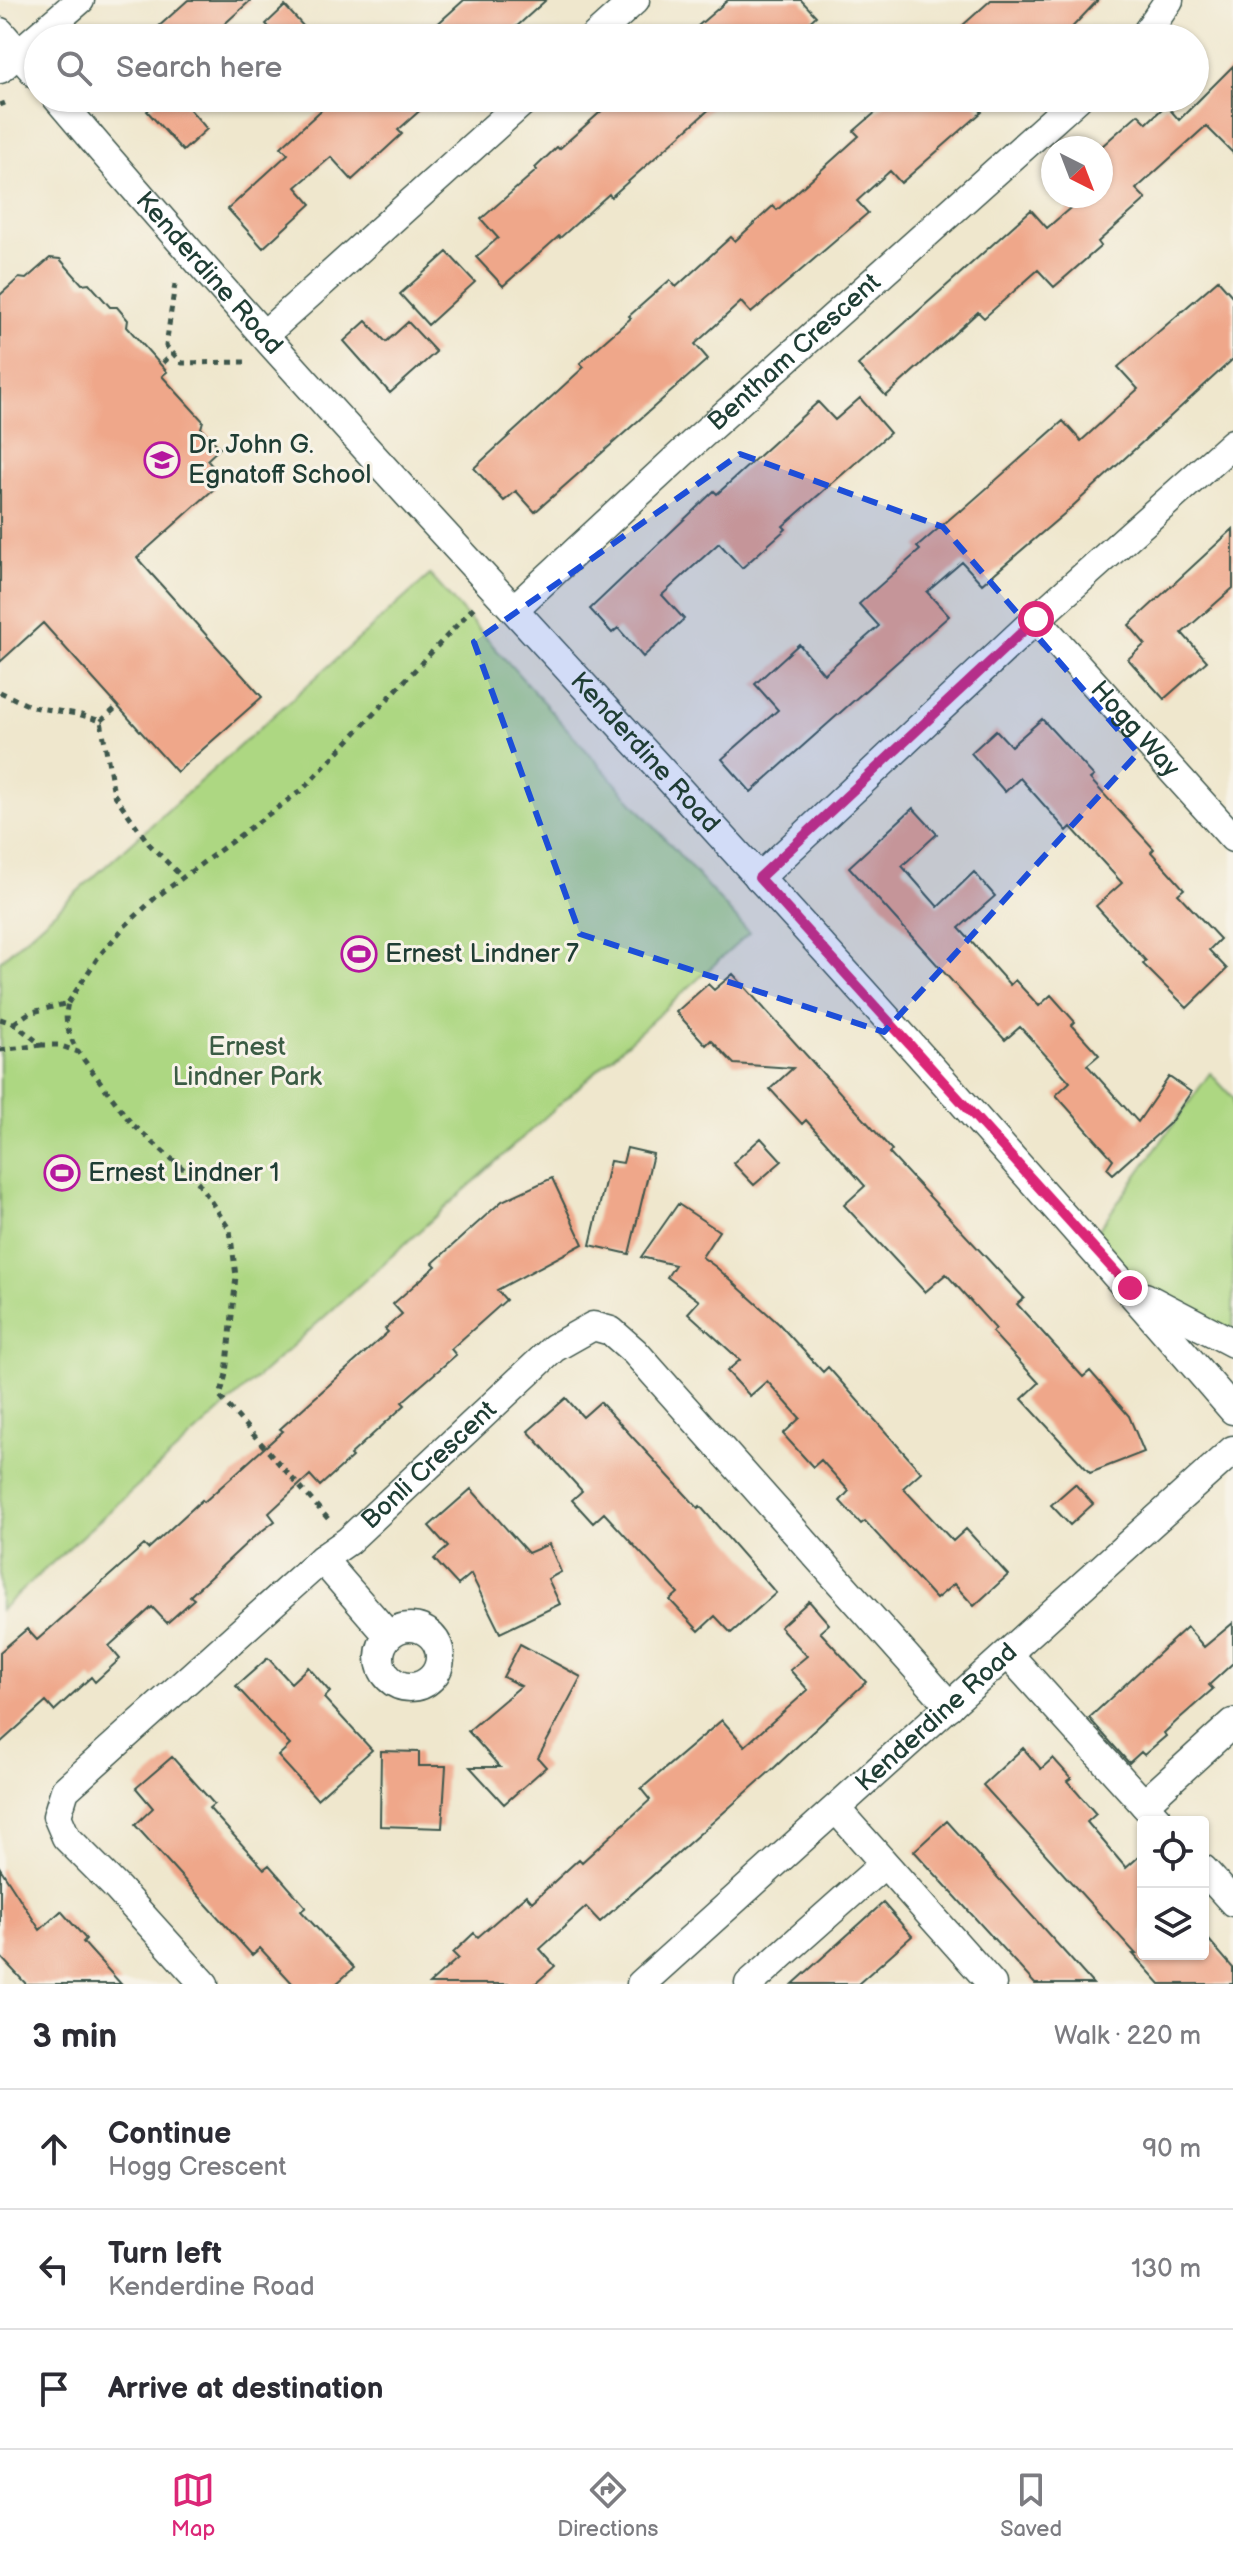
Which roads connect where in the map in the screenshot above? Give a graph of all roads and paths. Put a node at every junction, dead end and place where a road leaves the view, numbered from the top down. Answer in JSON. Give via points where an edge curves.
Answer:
{"nodes":[{"id":1,"x":80,"y":0,"type":"edge"},
{"id":2,"x":635,"y":0,"type":"edge"},
{"id":3,"x":1169,"y":0,"type":"edge"},
{"id":4,"x":53,"y":24,"type":"edge"},
{"id":5,"x":608,"y":24,"type":"edge"},
{"id":6,"x":1153,"y":24,"type":"edge"},
{"id":7,"x":0,"y":32,"type":"edge"},
{"id":8,"x":10,"y":62,"type":"edge"},
{"id":9,"x":69,"y":112,"type":"edge"},
{"id":10,"x":511,"y":112,"type":"edge"},
{"id":11,"x":1062,"y":112,"type":"edge"},
{"id":12,"x":175,"y":284,"type":"dead end"},
{"id":13,"x":265,"y":334,"type":"junction"},
{"id":14,"x":173,"y":354,"type":"junction"},
{"id":15,"x":245,"y":362,"type":"dead end"},
{"id":16,"x":163,"y":363,"type":"dead end"},
{"id":17,"x":1233,"y":443,"type":"edge"},
{"id":18,"x":492,"y":587,"type":"junction"},
{"id":19,"x":514,"y":609,"type":"junction"},
{"id":20,"x":1036,"y":619,"type":"junction"},
{"id":21,"x":0,"y":692,"type":"edge"},
{"id":22,"x":118,"y":706,"type":"dead end"},
{"id":23,"x":101,"y":721,"type":"junction"},
{"id":24,"x":1233,"y":838,"type":"edge"},
{"id":25,"x":183,"y":878,"type":"junction"},
{"id":26,"x":759,"y":878,"type":"junction"},
{"id":27,"x":68,"y":1003,"type":"junction"},
{"id":28,"x":0,"y":1019,"type":"edge"},
{"id":29,"x":13,"y":1023,"type":"junction"},
{"id":30,"x":42,"y":1045,"type":"junction"},
{"id":31,"x":0,"y":1050,"type":"edge"},
{"id":32,"x":78,"y":1052,"type":"junction"},
{"id":33,"x":1130,"y":1288,"type":"junction"},
{"id":34,"x":1233,"y":1343,"type":"edge"},
{"id":35,"x":1233,"y":1410,"type":"edge"},
{"id":36,"x":1233,"y":1450,"type":"edge"},
{"id":37,"x":348,"y":1541,"type":"junction"},
{"id":38,"x":322,"y":1559,"type":"junction"},
{"id":39,"x":388,"y":1635,"type":"dead end"},
{"id":40,"x":1008,"y":1654,"type":"junction"},
{"id":41,"x":950,"y":1706,"type":"junction"},
{"id":42,"x":1233,"y":1723,"type":"edge"},
{"id":43,"x":836,"y":1809,"type":"junction"},
{"id":44,"x":1152,"y":1813,"type":"edge"},
{"id":45,"x":884,"y":1864,"type":"junction"},
{"id":46,"x":1209,"y":1876,"type":"edge"},
{"id":47,"x":1233,"y":1902,"type":"edge"},
{"id":48,"x":204,"y":1984,"type":"edge"},
{"id":49,"x":641,"y":1984,"type":"edge"},
{"id":50,"x":749,"y":1984,"type":"edge"},
{"id":51,"x":992,"y":1984,"type":"edge"}],
"edges":[{"from":1,"to":4,"type":"street"},
{"from":2,"to":5,"type":"street"},
{"from":3,"to":6,"type":"street"},
{"from":7,"to":8,"type":"street"},
{"from":9,"to":13,"type":"street","name":"Kenderdine Road"},
{"from":10,"to":13,"type":"street"},
{"from":11,"to":19,"type":"street","name":"Bentham Crescent"},
{"from":12,"to":14,"type":"path","via":[[166,346]]},
{"from":13,"to":18,"type":"street","name":"Kenderdine Road"},
{"from":14,"to":15,"type":"path","via":[[182,363]]},
{"from":14,"to":16,"type":"path"},
{"from":17,"to":20,"type":"street"},
{"from":18,"to":19,"type":"street","name":"Kenderdine Road"},
{"from":18,"to":25,"type":"path","via":[[303,789]]},
{"from":19,"to":26,"type":"street","name":"Kenderdine Road"},
{"from":20,"to":24,"type":"street","name":"Hogg Way"},
{"from":20,"to":26,"type":"street"},
{"from":21,"to":23,"type":"path","via":[[32,707]]},
{"from":22,"to":23,"type":"path"},
{"from":23,"to":25,"type":"path","via":[[114,794],[149,844]]},
{"from":25,"to":27,"type":"path","via":[[125,926]]},
{"from":26,"to":33,"type":"street","name":"Kenderdine Road"},
{"from":27,"to":29,"type":"path"},
{"from":27,"to":32,"type":"path","via":[[67,1029]]},
{"from":28,"to":29,"type":"path"},
{"from":29,"to":30,"type":"path"},
{"from":30,"to":31,"type":"path"},
{"from":30,"to":32,"type":"path"},
{"from":32,"to":37,"type":"path","via":[[131,1123],[198,1182],[230,1230],[236,1276],[220,1397]]},
{"from":33,"to":34,"type":"street"},
{"from":33,"to":35,"type":"street","name":"Kenderdine Road"},
{"from":36,"to":40,"type":"street","name":"Kenderdine Road"},
{"from":37,"to":38,"type":"street","name":"Bonli Crescent"},
{"from":37,"to":41,"type":"street","name":"Bonli Crescent","via":[[554,1348],[593,1326],[611,1331],[635,1352]]},
{"from":38,"to":39,"type":"street"},
{"from":38,"to":48,"type":"street","name":"Bonli Crescent","via":[[65,1790],[57,1816],[66,1837]]},
{"from":40,"to":41,"type":"street","name":"Kenderdine Road"},
{"from":40,"to":44,"type":"street"},
{"from":41,"to":43,"type":"street","name":"Kenderdine Road"},
{"from":42,"to":44,"type":"street"},
{"from":43,"to":45,"type":"street"},
{"from":43,"to":49,"type":"street","name":"Kenderdine Road"},
{"from":45,"to":50,"type":"street"},
{"from":45,"to":51,"type":"street"},
{"from":46,"to":47,"type":"street"}]}
